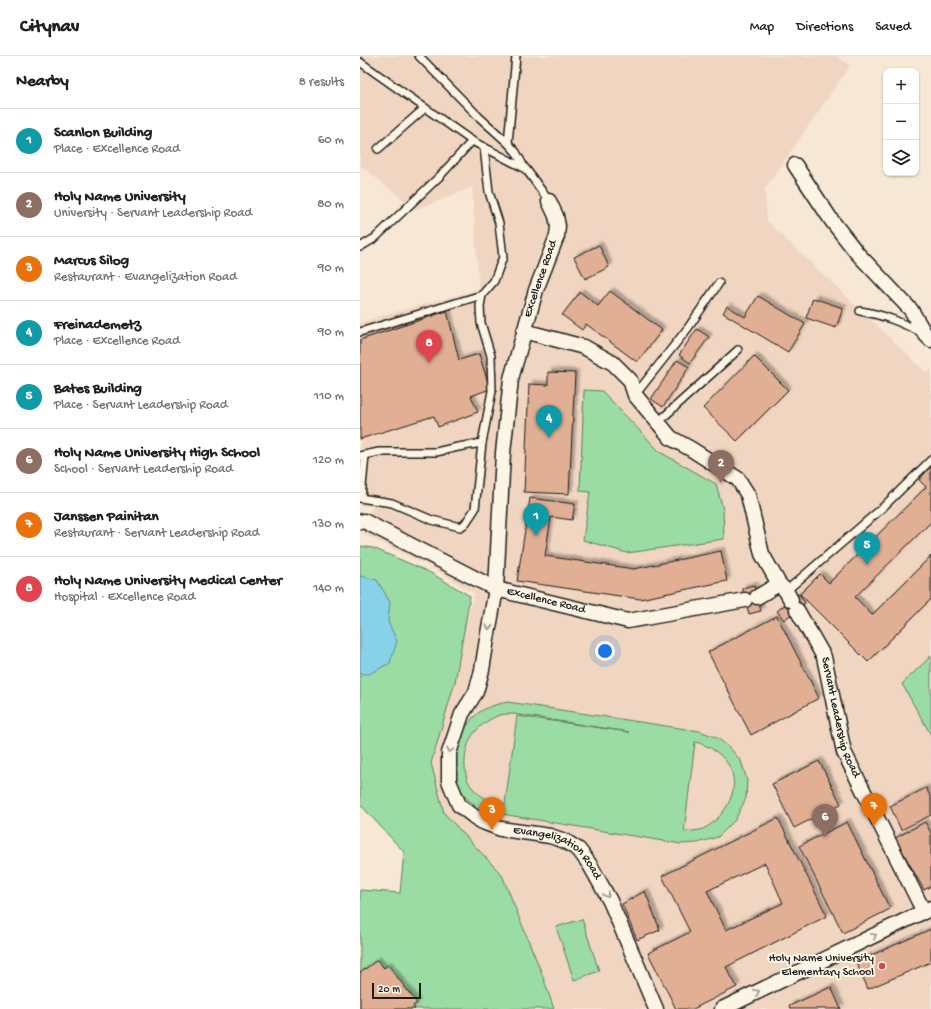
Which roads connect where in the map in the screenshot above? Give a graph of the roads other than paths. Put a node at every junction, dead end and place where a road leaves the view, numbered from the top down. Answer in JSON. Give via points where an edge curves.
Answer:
{"nodes":[{"id":1,"x":419,"y":56,"type":"edge"},
{"id":2,"x":516,"y":56,"type":"edge"},
{"id":3,"x":360,"y":62,"type":"edge"},
{"id":4,"x":425,"y":108,"type":"junction"},
{"id":5,"x":472,"y":141,"type":"junction"},
{"id":6,"x":508,"y":143,"type":"junction"},
{"id":7,"x":484,"y":147,"type":"junction"},
{"id":8,"x":378,"y":149,"type":"dead end"},
{"id":9,"x":795,"y":165,"type":"dead end"},
{"id":10,"x":526,"y":169,"type":"junction"},
{"id":11,"x":549,"y":201,"type":"joint"},
{"id":12,"x":360,"y":247,"type":"edge"},
{"id":13,"x":719,"y":283,"type":"dead end"},
{"id":14,"x":482,"y":295,"type":"junction"},
{"id":15,"x":860,"y":311,"type":"dead end"},
{"id":16,"x":524,"y":330,"type":"junction"},
{"id":17,"x":360,"y":332,"type":"edge"},
{"id":18,"x":928,"y":337,"type":"edge"},
{"id":19,"x":738,"y":350,"type":"dead end"},
{"id":20,"x":635,"y":395,"type":"junction"},
{"id":21,"x":657,"y":423,"type":"junction"},
{"id":22,"x":482,"y":443,"type":"junction"},
{"id":23,"x":363,"y":455,"type":"edge"},
{"id":24,"x":931,"y":460,"type":"edge"},
{"id":25,"x":360,"y":498,"type":"edge"},
{"id":26,"x":360,"y":522,"type":"edge"},
{"id":27,"x":496,"y":589,"type":"junction"},
{"id":28,"x":788,"y":596,"type":"junction"},
{"id":29,"x":927,"y":910,"type":"edge"},
{"id":30,"x":656,"y":1009,"type":"edge"},
{"id":31,"x":722,"y":1009,"type":"edge"}],
"edges":[{"from":1,"to":6,"type":"lane"},
{"from":2,"to":6,"type":"lane"},
{"from":3,"to":4,"type":"lane"},
{"from":4,"to":5,"type":"lane"},
{"from":4,"to":8,"type":"lane"},
{"from":5,"to":7,"type":"lane"},
{"from":5,"to":12,"type":"lane","via":[[440,176],[375,238]]},
{"from":6,"to":10,"type":"lane"},
{"from":7,"to":10,"type":"lane"},
{"from":7,"to":14,"type":"lane","via":[[489,192],[499,223],[503,256],[494,281]]},
{"from":9,"to":18,"type":"street","via":[[857,253],[911,310]]},
{"from":10,"to":11,"type":"lane"},
{"from":11,"to":16,"type":"street","name":"Excellence Road","via":[[558,226]]},
{"from":13,"to":20,"type":"lane","via":[[688,328]]},
{"from":14,"to":17,"type":"lane"},
{"from":14,"to":22,"type":"lane","via":[[481,323],[491,356],[492,391]]},
{"from":15,"to":18,"type":"lane","via":[[896,320]]},
{"from":16,"to":20,"type":"street","name":"Servant Leadership Road","via":[[584,347],[613,363],[630,380]]},
{"from":16,"to":27,"type":"street","name":"Excellence Road","via":[[511,379],[503,452]]},
{"from":19,"to":21,"type":"lane"},
{"from":20,"to":21,"type":"street","name":"Servant Leadership Road"},
{"from":21,"to":28,"type":"street","name":"Servant Leadership Road","via":[[671,438],[738,479],[748,495],[762,554]]},
{"from":22,"to":23,"type":"lane","via":[[436,452]]},
{"from":22,"to":25,"type":"lane","via":[[475,509],[460,527],[432,520],[392,503]]},
{"from":23,"to":25,"type":"lane"},
{"from":24,"to":28,"type":"lane"},
{"from":26,"to":27,"type":"street","name":"Excellence Road","via":[[371,524]]},
{"from":27,"to":28,"type":"street","name":"Excellence Road","via":[[628,622],[751,598]]},
{"from":27,"to":30,"type":"street","name":"Evangelization Road","one_way":true,"via":[[482,670],[476,692],[462,714],[449,753],[448,781],[459,805],[480,821],[502,829],[550,836],[565,841],[579,850],[590,864],[610,901]]},
{"from":28,"to":29,"type":"street","name":"Servant Leadership Road","via":[[824,657],[844,752]]},
{"from":31,"to":29,"type":"street","one_way":true}]}
